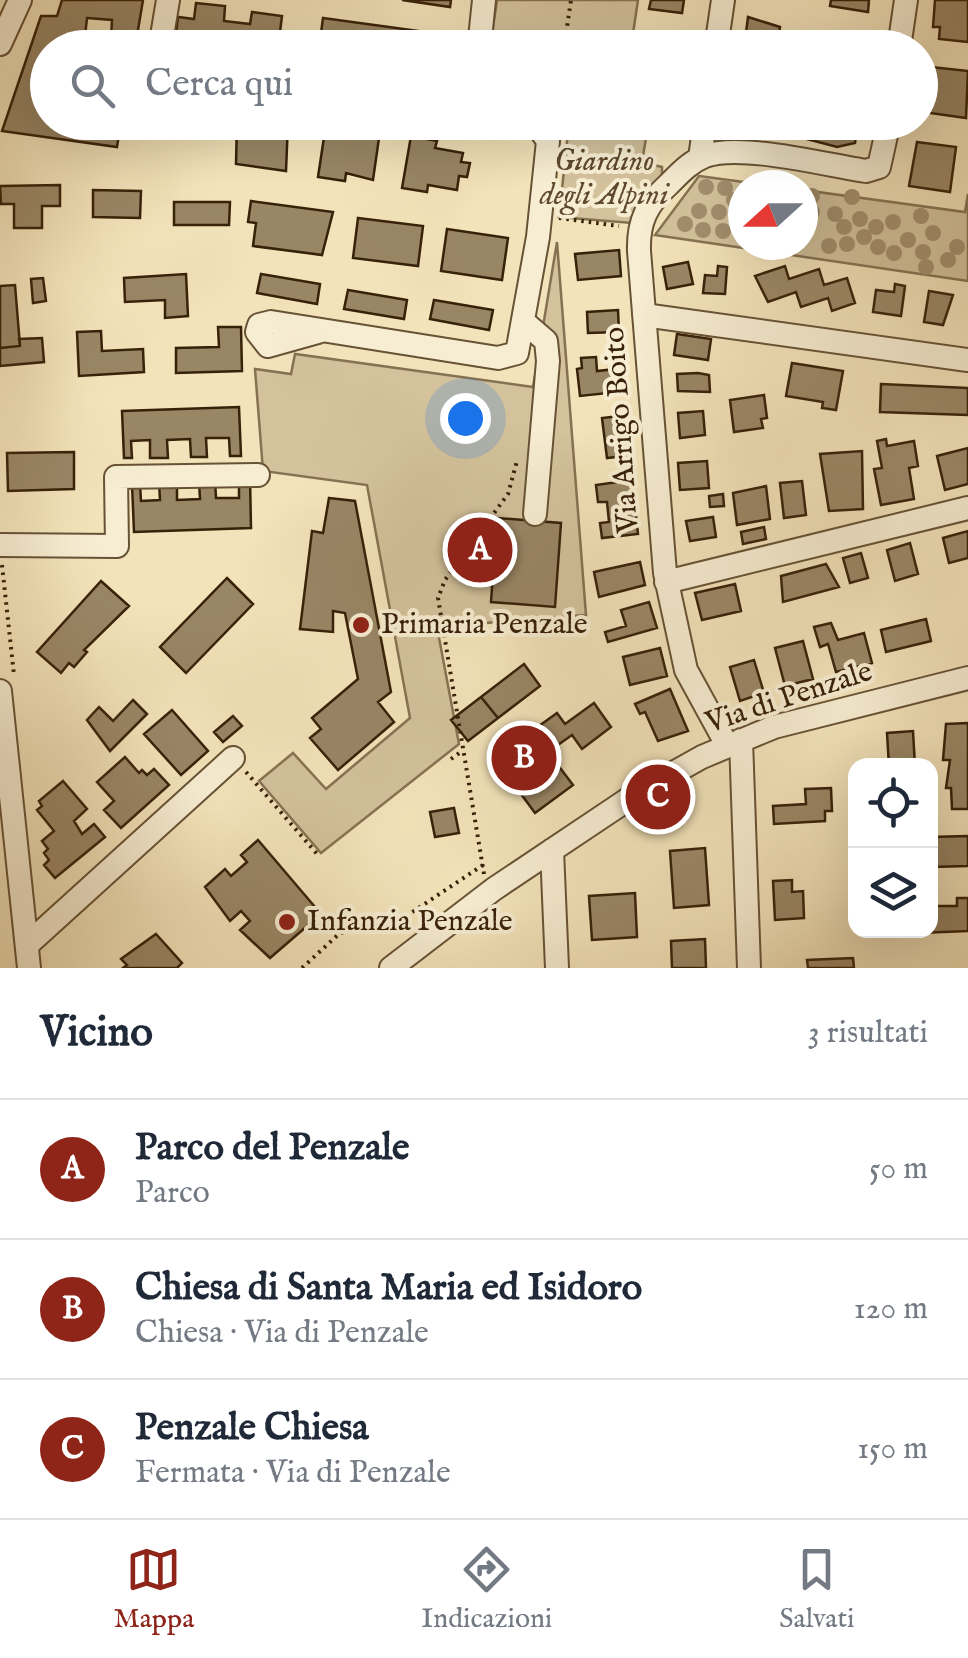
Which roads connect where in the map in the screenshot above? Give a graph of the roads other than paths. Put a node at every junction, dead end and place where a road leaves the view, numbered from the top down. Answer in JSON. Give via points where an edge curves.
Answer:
{"nodes":[{"id":1,"x":20,"y":0,"type":"edge"},
{"id":2,"x":168,"y":0,"type":"edge"},
{"id":3,"x":484,"y":0,"type":"edge"},
{"id":4,"x":723,"y":0,"type":"edge"},
{"id":5,"x":906,"y":0,"type":"edge"},
{"id":6,"x":163,"y":30,"type":"edge"},
{"id":7,"x":481,"y":30,"type":"edge"},
{"id":8,"x":719,"y":30,"type":"edge"},
{"id":9,"x":902,"y":30,"type":"edge"},
{"id":10,"x":0,"y":44,"type":"edge"},
{"id":11,"x":547,"y":140,"type":"edge"},
{"id":12,"x":702,"y":140,"type":"edge"},
{"id":13,"x":886,"y":140,"type":"edge"},
{"id":14,"x":700,"y":158,"type":"junction"},
{"id":15,"x":644,"y":315,"type":"junction"},
{"id":16,"x":524,"y":322,"type":"junction"},
{"id":17,"x":318,"y":332,"type":"dead end"},
{"id":18,"x":968,"y":360,"type":"edge"},
{"id":19,"x":258,"y":475,"type":"dead end"},
{"id":20,"x":968,"y":508,"type":"edge"},
{"id":21,"x":535,"y":514,"type":"dead end"},
{"id":22,"x":0,"y":545,"type":"edge"},
{"id":23,"x":666,"y":582,"type":"junction"},
{"id":24,"x":968,"y":678,"type":"edge"},
{"id":25,"x":0,"y":691,"type":"edge"},
{"id":26,"x":734,"y":742,"type":"junction"},
{"id":27,"x":233,"y":758,"type":"road end"},
{"id":28,"x":552,"y":850,"type":"junction"},
{"id":29,"x":28,"y":956,"type":"edge"},
{"id":30,"x":391,"y":968,"type":"edge"},
{"id":31,"x":556,"y":968,"type":"edge"},
{"id":32,"x":749,"y":968,"type":"edge"}],
"edges":[{"from":1,"to":10,"type":"street"},
{"from":2,"to":6,"type":"street"},
{"from":3,"to":7,"type":"street"},
{"from":4,"to":8,"type":"street"},
{"from":5,"to":9,"type":"street"},
{"from":11,"to":16,"type":"street"},
{"from":12,"to":14,"type":"street"},
{"from":13,"to":14,"type":"street","via":[[883,162],[866,171],[731,152]]},
{"from":14,"to":15,"type":"street","name":"Via Arrigo Boito","via":[[650,202],[640,228]]},
{"from":15,"to":18,"type":"street"},
{"from":15,"to":23,"type":"street","name":"Via Arrigo Boito"},
{"from":16,"to":17,"type":"street","via":[[517,353],[504,358]]},
{"from":16,"to":21,"type":"street","via":[[546,340],[548,361]]},
{"from":19,"to":22,"type":"street","via":[[116,477],[117,546]]},
{"from":20,"to":23,"type":"street"},
{"from":23,"to":26,"type":"street","name":"Via Arrigo Boito","via":[[686,670]]},
{"from":24,"to":26,"type":"street","name":"Via di Penzale"},
{"from":25,"to":29,"type":"street"},
{"from":26,"to":28,"type":"street","name":"Via di Penzale","via":[[652,784]]},
{"from":26,"to":32,"type":"street"},
{"from":27,"to":29,"type":"street"},
{"from":28,"to":30,"type":"street","name":"Via di Penzale"},
{"from":28,"to":31,"type":"street"}]}
